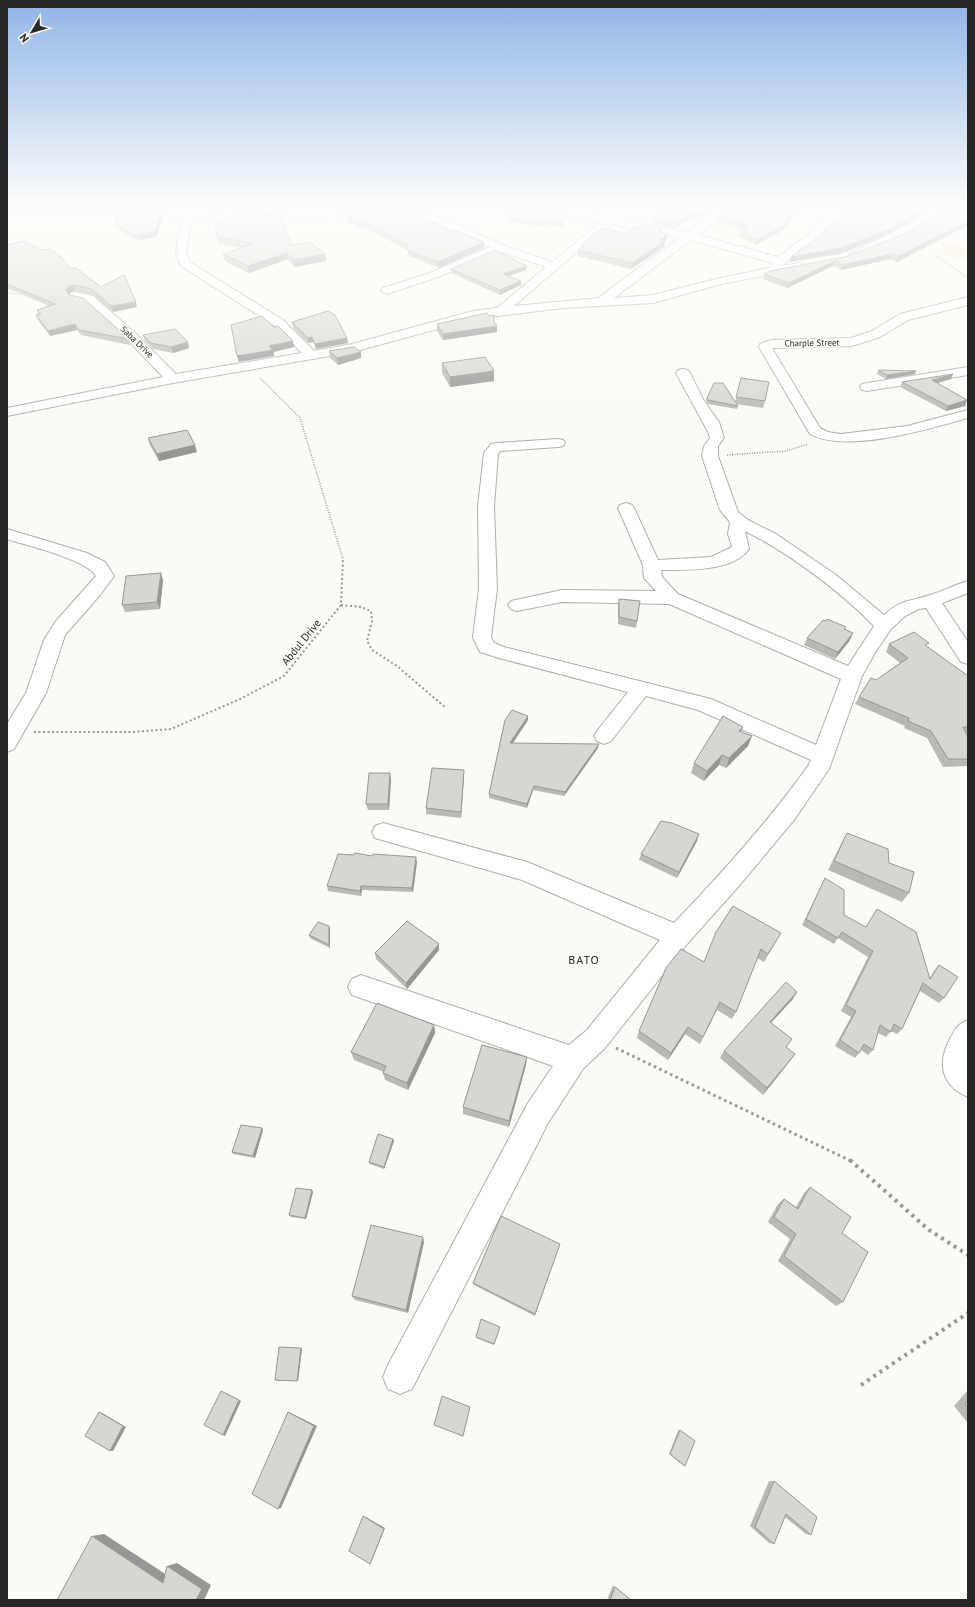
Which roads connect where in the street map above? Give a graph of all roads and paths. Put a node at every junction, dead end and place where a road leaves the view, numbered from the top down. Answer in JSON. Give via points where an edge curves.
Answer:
{"nodes":[{"id":1,"x":213,"y":281,"type":"edge"},
{"id":2,"x":415,"y":281,"type":"edge"},
{"id":3,"x":536,"y":281,"type":"edge"},
{"id":4,"x":627,"y":281,"type":"edge"},
{"id":5,"x":720,"y":281,"type":"edge"},
{"id":6,"x":387,"y":290,"type":"dead end"},
{"id":7,"x":7,"y":293,"type":"edge"},
{"id":8,"x":22,"y":294,"type":"edge"},
{"id":9,"x":75,"y":296,"type":"edge"},
{"id":10,"x":603,"y":301,"type":"junction"},
{"id":11,"x":968,"y":301,"type":"edge"},
{"id":12,"x":501,"y":311,"type":"junction"},
{"id":13,"x":310,"y":354,"type":"junction"},
{"id":14,"x":247,"y":366,"type":"junction"},
{"id":15,"x":968,"y":371,"type":"edge"},
{"id":16,"x":683,"y":373,"type":"dead end"},
{"id":17,"x":173,"y":379,"type":"junction"},
{"id":18,"x":867,"y":387,"type":"dead end"},
{"id":19,"x":7,"y":412,"type":"edge"},
{"id":20,"x":968,"y":414,"type":"edge"},
{"id":21,"x":832,"y":438,"type":"junction"},
{"id":22,"x":558,"y":443,"type":"dead end"},
{"id":23,"x":710,"y":456,"type":"junction"},
{"id":24,"x":626,"y":508,"type":"dead end"},
{"id":25,"x":738,"y":522,"type":"junction"},
{"id":26,"x":7,"y":534,"type":"edge"},
{"id":27,"x":652,"y":565,"type":"junction"},
{"id":28,"x":968,"y":587,"type":"edge"},
{"id":29,"x":672,"y":598,"type":"junction"},
{"id":30,"x":931,"y":601,"type":"junction"},
{"id":31,"x":341,"y":605,"type":"junction"},
{"id":32,"x":517,"y":605,"type":"dead end"},
{"id":33,"x":884,"y":625,"type":"junction"},
{"id":34,"x":968,"y":657,"type":"edge"},
{"id":35,"x":852,"y":676,"type":"junction"},
{"id":36,"x":642,"y":688,"type":"junction"},
{"id":37,"x":446,"y":708,"type":"dead end"},
{"id":38,"x":604,"y":736,"type":"dead end"},
{"id":39,"x":9,"y":738,"type":"edge"},
{"id":40,"x":823,"y":757,"type":"junction"},
{"id":41,"x":383,"y":832,"type":"dead end"},
{"id":42,"x":678,"y":936,"type":"junction"},
{"id":43,"x":361,"y":987,"type":"dead end"},
{"id":44,"x":968,"y":1033,"type":"edge"},
{"id":45,"x":596,"y":1039,"type":"junction"},
{"id":46,"x":573,"y":1060,"type":"junction"},
{"id":47,"x":968,"y":1083,"type":"edge"},
{"id":48,"x":968,"y":1255,"type":"edge"},
{"id":49,"x":968,"y":1313,"type":"edge"},
{"id":50,"x":400,"y":1377,"type":"dead end"},
{"id":51,"x":861,"y":1385,"type":"dead end"}],
"edges":[{"from":1,"to":13,"type":"street","via":[[279,322]]},
{"from":2,"to":6,"type":"street"},
{"from":3,"to":12,"type":"street"},
{"from":4,"to":10,"type":"street"},
{"from":5,"to":10,"type":"street","via":[[652,299]]},
{"from":7,"to":8,"type":"path"},
{"from":9,"to":17,"type":"street","name":"Saba Drive","via":[[89,299],[132,336]]},
{"from":10,"to":12,"type":"street"},
{"from":11,"to":21,"type":"street","name":"Charple Street","via":[[904,317],[876,334],[852,342],[767,345],[766,349],[810,424],[816,431]]},
{"from":12,"to":13,"type":"street","via":[[448,321],[374,343]]},
{"from":13,"to":14,"type":"street"},
{"from":14,"to":17,"type":"street"},
{"from":14,"to":31,"type":"path","via":[[300,418],[344,561]]},
{"from":15,"to":18,"type":"street"},
{"from":16,"to":23,"type":"street","via":[[698,402],[712,419],[716,430],[717,438],[711,446]]},
{"from":17,"to":19,"type":"street"},
{"from":20,"to":21,"type":"street","via":[[908,430]]},
{"from":21,"to":23,"type":"path","via":[[786,451]]},
{"from":22,"to":36,"type":"street","via":[[496,447],[491,453],[486,506],[488,589],[482,637],[487,647],[499,652]]},
{"from":23,"to":25,"type":"street","via":[[728,510]]},
{"from":24,"to":27,"type":"street"},
{"from":25,"to":27,"type":"street","via":[[736,534],[741,549],[732,557],[702,563]]},
{"from":25,"to":33,"type":"street","via":[[761,532],[845,589]]},
{"from":26,"to":39,"type":"street","via":[[76,555],[99,566],[105,576],[99,587],[51,643],[35,694]]},
{"from":27,"to":29,"type":"street","via":[[653,578]]},
{"from":28,"to":30,"type":"street"},
{"from":29,"to":32,"type":"street","via":[[562,596]]},
{"from":29,"to":35,"type":"street"},
{"from":30,"to":33,"type":"street","via":[[914,604],[899,612]]},
{"from":30,"to":34,"type":"street"},
{"from":31,"to":37,"type":"path","via":[[368,607],[373,611],[367,641],[372,650],[396,666]]},
{"from":31,"to":39,"type":"path","name":"Abdul Drive","via":[[284,676],[240,699],[171,728]]},
{"from":33,"to":35,"type":"street"},
{"from":35,"to":40,"type":"street"},
{"from":36,"to":38,"type":"street"},
{"from":36,"to":40,"type":"street","via":[[704,704]]},
{"from":40,"to":42,"type":"street","via":[[818,769],[786,814]]},
{"from":41,"to":42,"type":"street","via":[[527,872]]},
{"from":42,"to":45,"type":"street"},
{"from":43,"to":46,"type":"street"},
{"from":44,"to":47,"type":"street","via":[[956,1054],[956,1069]]},
{"from":45,"to":46,"type":"street"},
{"from":45,"to":48,"type":"path","via":[[850,1160],[929,1230]]},
{"from":46,"to":50,"type":"street","via":[[538,1113]]},
{"from":49,"to":51,"type":"path"}]}
